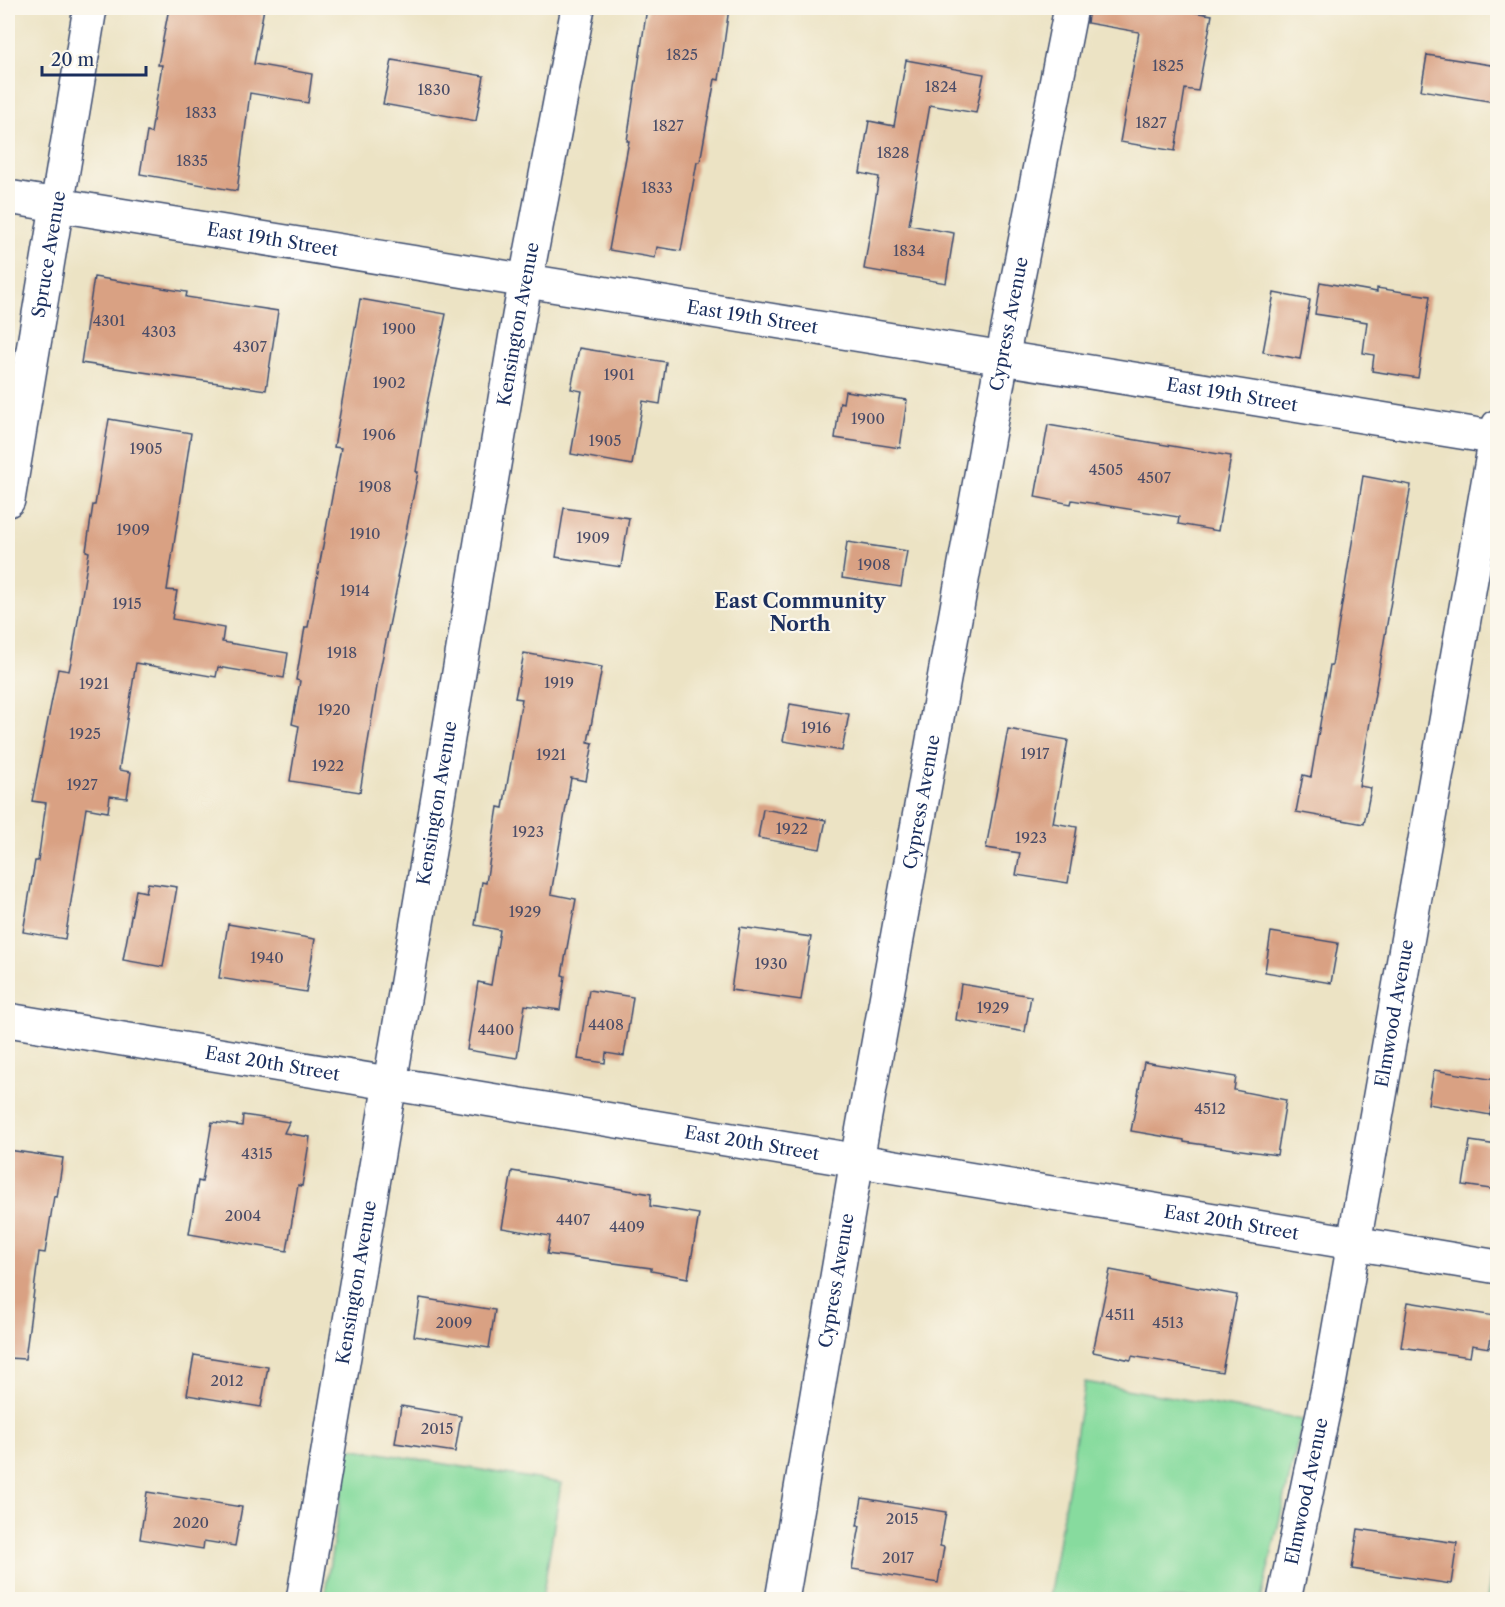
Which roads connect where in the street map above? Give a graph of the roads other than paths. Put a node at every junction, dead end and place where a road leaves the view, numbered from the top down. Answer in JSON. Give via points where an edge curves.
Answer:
{"nodes":[{"id":1,"x":90,"y":8,"type":"edge"},
{"id":2,"x":578,"y":8,"type":"edge"},
{"id":3,"x":1071,"y":8,"type":"edge"},
{"id":4,"x":8,"y":197,"type":"edge"},
{"id":5,"x":57,"y":205,"type":"junction"},
{"id":6,"x":525,"y":281,"type":"junction"},
{"id":7,"x":1002,"y":359,"type":"junction"},
{"id":8,"x":1497,"y":434,"type":"edge"},
{"id":9,"x":8,"y":500,"type":"edge"},
{"id":10,"x":8,"y":1020,"type":"edge"},
{"id":11,"x":389,"y":1082,"type":"junction"},
{"id":12,"x":857,"y":1160,"type":"junction"},
{"id":13,"x":1353,"y":1243,"type":"junction"},
{"id":14,"x":1497,"y":1267,"type":"edge"},
{"id":15,"x":303,"y":1599,"type":"edge"},
{"id":16,"x":782,"y":1599,"type":"edge"},
{"id":17,"x":1284,"y":1599,"type":"edge"}],
"edges":[{"from":1,"to":5,"type":"street","name":"Spruce Avenue"},
{"from":2,"to":6,"type":"street","name":"Kensington Avenue"},
{"from":3,"to":7,"type":"street","name":"Cypress Avenue"},
{"from":4,"to":5,"type":"street","name":"East 19th Street"},
{"from":5,"to":6,"type":"street","name":"East 19th Street"},
{"from":5,"to":9,"type":"street","name":"Spruce Avenue"},
{"from":6,"to":7,"type":"street","name":"East 19th Street"},
{"from":6,"to":11,"type":"street","name":"Kensington Avenue"},
{"from":7,"to":8,"type":"street","name":"East 19th Street"},
{"from":7,"to":12,"type":"street","name":"Cypress Avenue"},
{"from":8,"to":13,"type":"street","name":"Elmwood Avenue"},
{"from":10,"to":11,"type":"street","name":"East 20th Street"},
{"from":11,"to":12,"type":"street","name":"East 20th Street"},
{"from":11,"to":15,"type":"street","name":"Kensington Avenue"},
{"from":12,"to":13,"type":"street","name":"East 20th Street"},
{"from":12,"to":16,"type":"street","name":"Cypress Avenue"},
{"from":13,"to":14,"type":"street","name":"East 20th Street"},
{"from":13,"to":17,"type":"street","name":"Elmwood Avenue","via":[[1330,1379]]}]}
